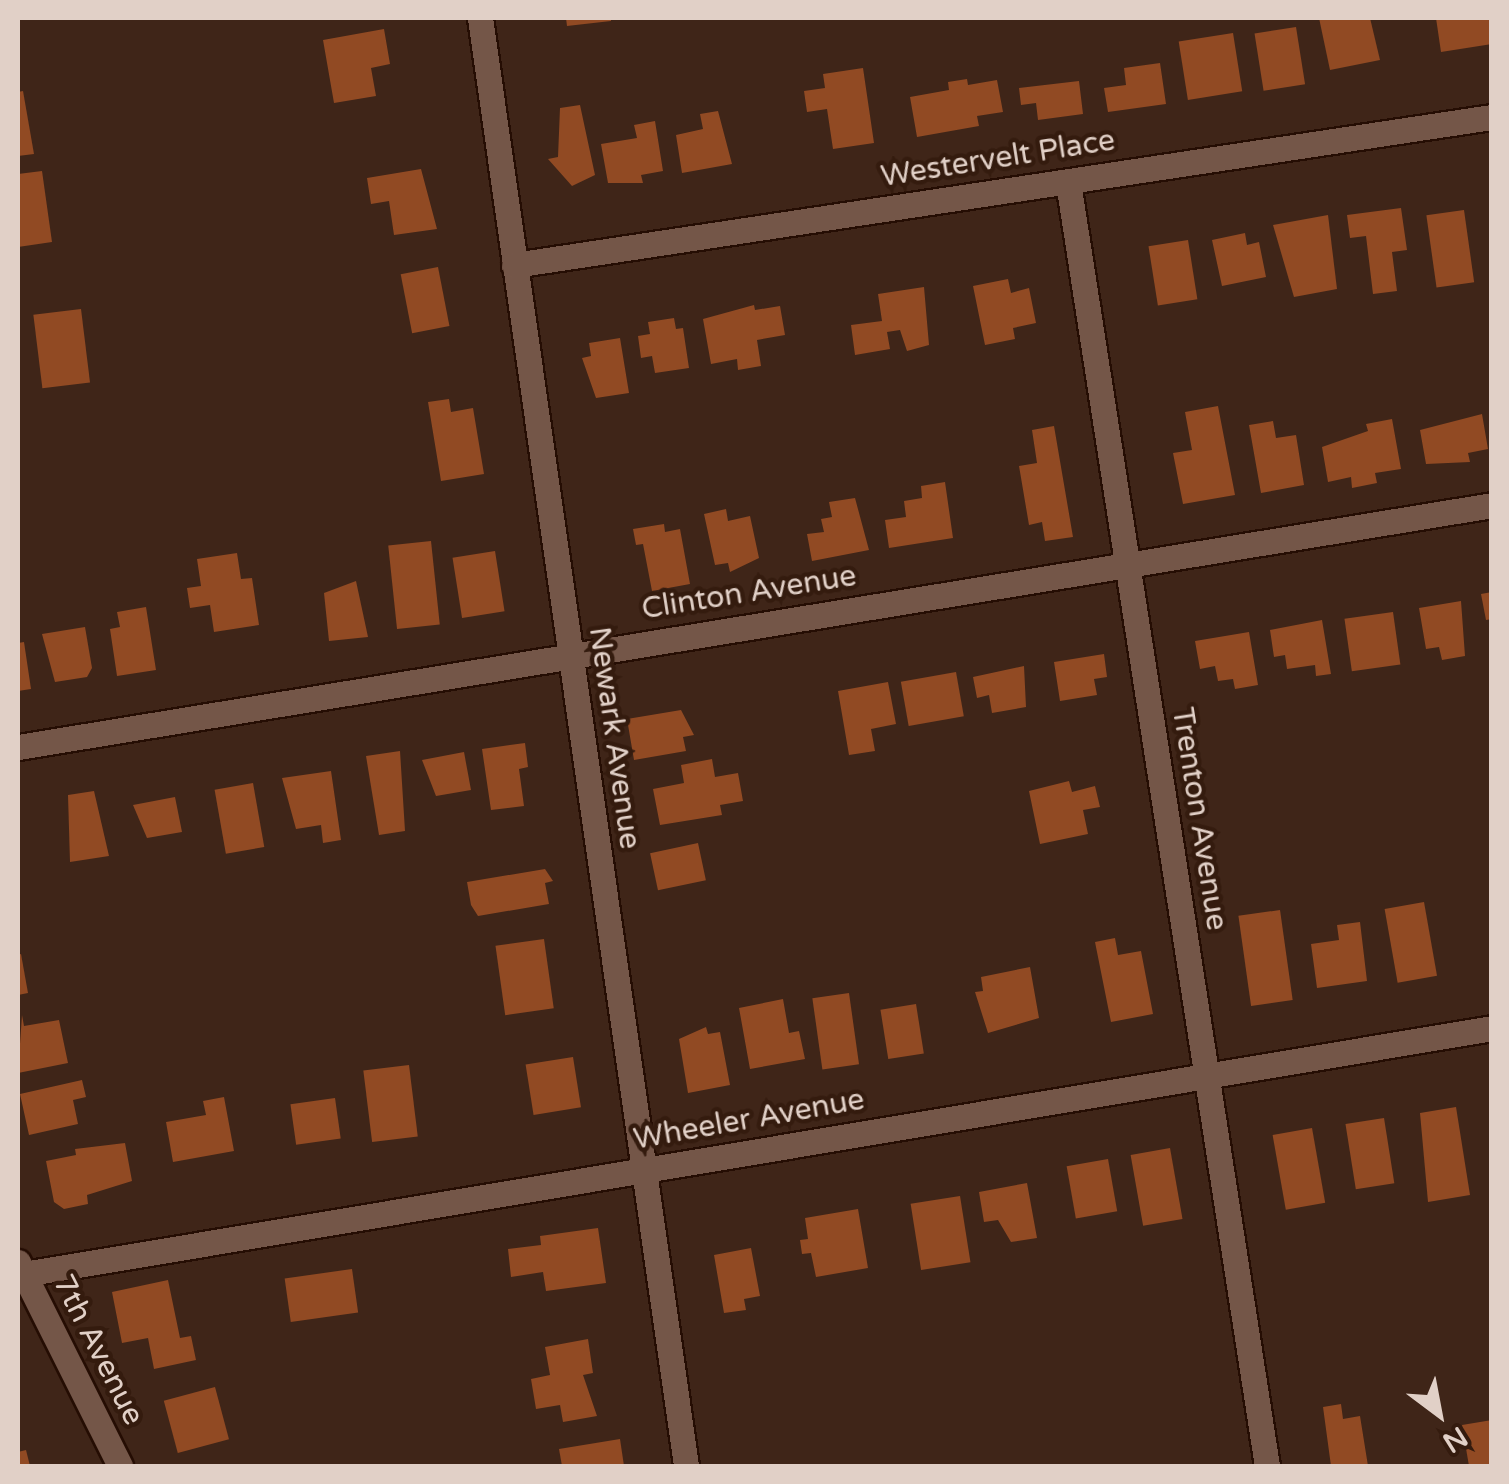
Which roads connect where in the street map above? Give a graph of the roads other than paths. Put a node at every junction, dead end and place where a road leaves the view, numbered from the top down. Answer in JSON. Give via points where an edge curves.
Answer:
{"nodes":[{"id":1,"x":480,"y":18,"type":"edge"},
{"id":2,"x":1492,"y":118,"type":"edge"},
{"id":3,"x":1068,"y":182,"type":"junction"},
{"id":4,"x":514,"y":265,"type":"junction"},
{"id":5,"x":1492,"y":505,"type":"edge"},
{"id":6,"x":1127,"y":564,"type":"junction"},
{"id":7,"x":569,"y":656,"type":"junction"},
{"id":8,"x":18,"y":746,"type":"edge"},
{"id":9,"x":1492,"y":1028,"type":"edge"},
{"id":10,"x":1206,"y":1076,"type":"junction"},
{"id":11,"x":642,"y":1171,"type":"junction"},
{"id":12,"x":20,"y":1270,"type":"edge"},
{"id":13,"x":120,"y":1466,"type":"edge"},
{"id":14,"x":686,"y":1466,"type":"edge"},
{"id":15,"x":1267,"y":1466,"type":"edge"}],
"edges":[{"from":1,"to":4,"type":"street","name":"Newark Avenue"},
{"from":2,"to":3,"type":"street","name":"Westervelt Place"},
{"from":3,"to":4,"type":"street","name":"Westervelt Place"},
{"from":3,"to":6,"type":"street","name":"Trenton Avenue"},
{"from":4,"to":7,"type":"street","name":"Newark Avenue"},
{"from":5,"to":6,"type":"street","name":"Clinton Avenue"},
{"from":6,"to":7,"type":"street","name":"Clinton Avenue"},
{"from":6,"to":10,"type":"street","name":"Trenton Avenue"},
{"from":7,"to":8,"type":"street","name":"Clinton Avenue"},
{"from":7,"to":11,"type":"street","name":"Newark Avenue"},
{"from":9,"to":10,"type":"street","name":"Wheeler Avenue"},
{"from":10,"to":11,"type":"street","name":"Wheeler Avenue"},
{"from":10,"to":15,"type":"street","name":"Trenton Avenue"},
{"from":11,"to":12,"type":"street","name":"Wheeler Avenue"},
{"from":11,"to":14,"type":"street","name":"Newark Avenue"},
{"from":12,"to":13,"type":"street","name":"7th Avenue"}]}
